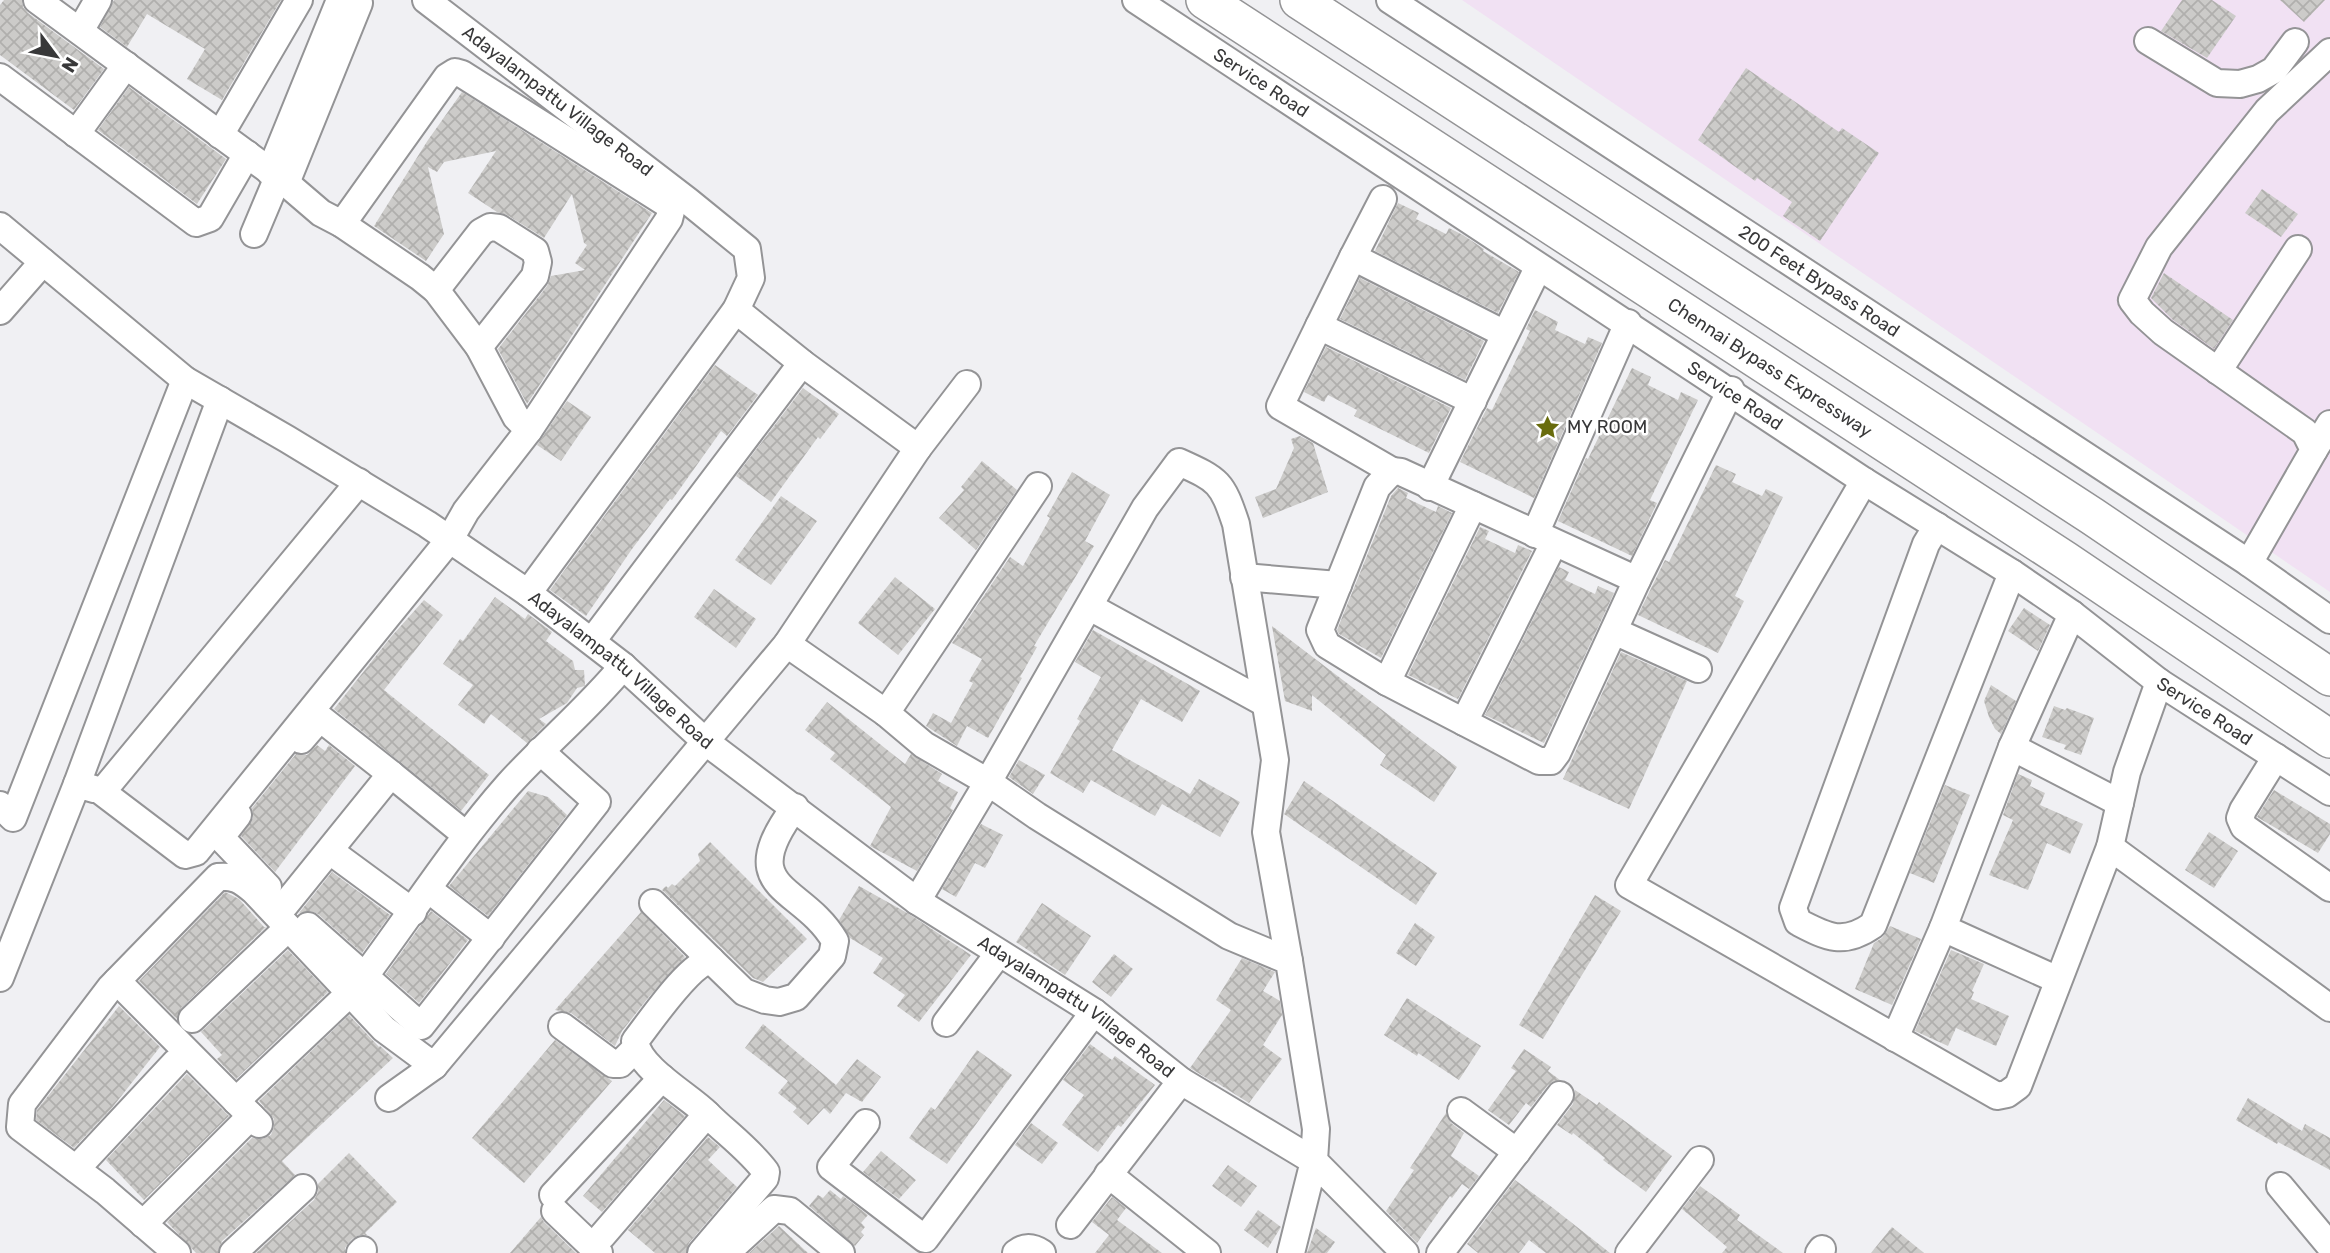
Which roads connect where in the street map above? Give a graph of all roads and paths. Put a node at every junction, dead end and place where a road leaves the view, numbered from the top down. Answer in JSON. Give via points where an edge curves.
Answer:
{"nodes":[{"id":1,"x":37,"y":0,"type":"edge"},
{"id":2,"x":98,"y":0,"type":"edge"},
{"id":3,"x":299,"y":0,"type":"edge"},
{"id":4,"x":340,"y":0,"type":"edge"},
{"id":5,"x":358,"y":0,"type":"edge"},
{"id":6,"x":426,"y":0,"type":"edge"},
{"id":7,"x":1136,"y":0,"type":"edge"},
{"id":8,"x":1205,"y":0,"type":"edge"},
{"id":9,"x":1298,"y":0,"type":"edge"},
{"id":10,"x":1390,"y":0,"type":"edge"},
{"id":11,"x":80,"y":31,"type":"junction"},
{"id":12,"x":2148,"y":41,"type":"dead end"},
{"id":13,"x":2295,"y":42,"type":"dead end"},
{"id":14,"x":2330,"y":52,"type":"edge"},
{"id":15,"x":126,"y":65,"type":"junction"},
{"id":16,"x":0,"y":78,"type":"edge"},
{"id":17,"x":2284,"y":78,"type":"junction"},
{"id":18,"x":76,"y":134,"type":"junction"},
{"id":19,"x":220,"y":135,"type":"junction"},
{"id":20,"x":247,"y":154,"type":"junction"},
{"id":21,"x":278,"y":177,"type":"junction"},
{"id":22,"x":1382,"y":199,"type":"dead end"},
{"id":23,"x":342,"y":224,"type":"junction"},
{"id":24,"x":0,"y":226,"type":"edge"},
{"id":25,"x":254,"y":234,"type":"dead end"},
{"id":26,"x":2298,"y":249,"type":"dead end"},
{"id":27,"x":1353,"y":257,"type":"junction"},
{"id":28,"x":43,"y":262,"type":"junction"},
{"id":29,"x":1536,"y":272,"type":"dead end"},
{"id":30,"x":436,"y":290,"type":"junction"},
{"id":31,"x":736,"y":310,"type":"junction"},
{"id":32,"x":0,"y":311,"type":"edge"},
{"id":33,"x":1628,"y":323,"type":"junction"},
{"id":34,"x":1319,"y":326,"type":"junction"},
{"id":35,"x":1505,"y":334,"type":"junction"},
{"id":36,"x":480,"y":347,"type":"junction"},
{"id":37,"x":802,"y":363,"type":"junction"},
{"id":38,"x":2218,"y":371,"type":"junction"},
{"id":39,"x":185,"y":380,"type":"junction"},
{"id":40,"x":967,"y":384,"type":"dead end"},
{"id":41,"x":1731,"y":390,"type":"junction"},
{"id":42,"x":220,"y":400,"type":"junction"},
{"id":43,"x":1473,"y":401,"type":"junction"},
{"id":44,"x":2330,"y":424,"type":"edge"},
{"id":45,"x":529,"y":430,"type":"junction"},
{"id":46,"x":918,"y":448,"type":"junction"},
{"id":47,"x":2314,"y":450,"type":"junction"},
{"id":48,"x":1392,"y":471,"type":"junction"},
{"id":49,"x":1864,"y":481,"type":"junction"},
{"id":50,"x":359,"y":482,"type":"junction"},
{"id":51,"x":1038,"y":486,"type":"dead end"},
{"id":52,"x":1430,"y":487,"type":"junction"},
{"id":53,"x":1473,"y":505,"type":"junction"},
{"id":54,"x":1931,"y":535,"type":"junction"},
{"id":55,"x":450,"y":539,"type":"junction"},
{"id":56,"x":1544,"y":539,"type":"junction"},
{"id":57,"x":2249,"y":563,"type":"junction"},
{"id":58,"x":108,"y":576,"type":"junction"},
{"id":59,"x":1244,"y":577,"type":"junction"},
{"id":60,"x":1637,"y":580,"type":"junction"},
{"id":61,"x":2008,"y":581,"type":"junction"},
{"id":62,"x":1338,"y":585,"type":"junction"},
{"id":63,"x":150,"y":590,"type":"junction"},
{"id":64,"x":528,"y":593,"type":"junction"},
{"id":65,"x":1090,"y":607,"type":"junction"},
{"id":66,"x":2072,"y":614,"type":"junction"},
{"id":67,"x":2330,"y":620,"type":"edge"},
{"id":68,"x":1614,"y":631,"type":"junction"},
{"id":69,"x":592,"y":641,"type":"junction"},
{"id":70,"x":787,"y":644,"type":"junction"},
{"id":71,"x":623,"y":666,"type":"junction"},
{"id":72,"x":1698,"y":669,"type":"dead end"},
{"id":73,"x":70,"y":673,"type":"junction"},
{"id":74,"x":2330,"y":677,"type":"edge"},
{"id":75,"x":2159,"y":681,"type":"junction"},
{"id":76,"x":1387,"y":682,"type":"junction"},
{"id":77,"x":113,"y":688,"type":"junction"},
{"id":78,"x":1265,"y":703,"type":"junction"},
{"id":79,"x":886,"y":713,"type":"junction"},
{"id":80,"x":1464,"y":722,"type":"junction"},
{"id":81,"x":2330,"y":739,"type":"edge"},
{"id":82,"x":706,"y":742,"type":"junction"},
{"id":83,"x":2012,"y":747,"type":"junction"},
{"id":84,"x":540,"y":751,"type":"junction"},
{"id":85,"x":2276,"y":757,"type":"junction"},
{"id":86,"x":391,"y":774,"type":"junction"},
{"id":87,"x":988,"y":782,"type":"junction"},
{"id":88,"x":90,"y":788,"type":"junction"},
{"id":89,"x":2330,"y":792,"type":"edge"},
{"id":90,"x":2120,"y":803,"type":"junction"},
{"id":91,"x":0,"y":805,"type":"edge"},
{"id":92,"x":795,"y":807,"type":"junction"},
{"id":93,"x":466,"y":835,"type":"junction"},
{"id":94,"x":2110,"y":847,"type":"junction"},
{"id":95,"x":330,"y":851,"type":"junction"},
{"id":96,"x":2330,"y":888,"type":"edge"},
{"id":97,"x":428,"y":889,"type":"junction"},
{"id":98,"x":917,"y":901,"type":"junction"},
{"id":99,"x":653,"y":904,"type":"dead end"},
{"id":100,"x":413,"y":912,"type":"junction"},
{"id":101,"x":286,"y":917,"type":"junction"},
{"id":102,"x":1943,"y":928,"type":"junction"},
{"id":103,"x":491,"y":938,"type":"junction"},
{"id":104,"x":999,"y":953,"type":"junction"},
{"id":105,"x":711,"y":960,"type":"junction"},
{"id":106,"x":1289,"y":961,"type":"junction"},
{"id":107,"x":0,"y":978,"type":"edge"},
{"id":108,"x":2058,"y":980,"type":"junction"},
{"id":109,"x":117,"y":981,"type":"junction"},
{"id":110,"x":357,"y":985,"type":"junction"},
{"id":111,"x":2330,"y":1008,"type":"edge"},
{"id":112,"x":1094,"y":1012,"type":"junction"},
{"id":113,"x":192,"y":1019,"type":"dead end"},
{"id":114,"x":946,"y":1023,"type":"dead end"},
{"id":115,"x":562,"y":1026,"type":"dead end"},
{"id":116,"x":1895,"y":1038,"type":"junction"},
{"id":117,"x":636,"y":1048,"type":"junction"},
{"id":118,"x":176,"y":1062,"type":"dead end"},
{"id":119,"x":433,"y":1066,"type":"junction"},
{"id":120,"x":662,"y":1078,"type":"junction"},
{"id":121,"x":1181,"y":1081,"type":"junction"},
{"id":122,"x":1560,"y":1095,"type":"dead end"},
{"id":123,"x":389,"y":1098,"type":"dead end"},
{"id":124,"x":1461,"y":1111,"type":"dead end"},
{"id":125,"x":249,"y":1114,"type":"junction"},
{"id":126,"x":707,"y":1114,"type":"junction"},
{"id":127,"x":866,"y":1123,"type":"dead end"},
{"id":128,"x":1517,"y":1152,"type":"junction"},
{"id":129,"x":1700,"y":1160,"type":"dead end"},
{"id":130,"x":1314,"y":1161,"type":"junction"},
{"id":131,"x":76,"y":1169,"type":"junction"},
{"id":132,"x":1108,"y":1174,"type":"junction"},
{"id":133,"x":2280,"y":1186,"type":"dead end"},
{"id":134,"x":303,"y":1188,"type":"dead end"},
{"id":135,"x":143,"y":1224,"type":"junction"},
{"id":136,"x":1070,"y":1225,"type":"dead end"},
{"id":137,"x":601,"y":1244,"type":"edge"},
{"id":138,"x":2330,"y":1246,"type":"edge"},
{"id":139,"x":177,"y":1253,"type":"edge"},
{"id":140,"x":233,"y":1253,"type":"edge"},
{"id":141,"x":701,"y":1253,"type":"edge"},
{"id":142,"x":726,"y":1253,"type":"edge"},
{"id":143,"x":841,"y":1253,"type":"edge"},
{"id":144,"x":1016,"y":1253,"type":"edge"},
{"id":145,"x":1042,"y":1253,"type":"edge"},
{"id":146,"x":1207,"y":1253,"type":"edge"},
{"id":147,"x":1291,"y":1253,"type":"edge"},
{"id":148,"x":1405,"y":1253,"type":"edge"},
{"id":149,"x":1440,"y":1253,"type":"edge"},
{"id":150,"x":1629,"y":1253,"type":"edge"}],
"edges":[{"from":1,"to":11,"type":"street"},
{"from":2,"to":11,"type":"street"},
{"from":3,"to":19,"type":"street"},
{"from":4,"to":21,"type":"street"},
{"from":5,"to":21,"type":"street"},
{"from":6,"to":31,"type":"street","name":"Adayalampattu Village Road","via":[[747,249],[751,278]]},
{"from":7,"to":33,"type":"street","name":"Service Road"},
{"from":8,"to":81,"type":"highway","name":"Chennai Bypass Expressway","via":[[2065,560]]},
{"from":9,"to":74,"type":"highway","via":[[2092,516]]},
{"from":10,"to":57,"type":"street","name":"200 Feet Bypass Road"},
{"from":11,"to":15,"type":"street"},
{"from":12,"to":17,"type":"street","via":[[2217,83]]},
{"from":13,"to":17,"type":"street"},
{"from":14,"to":17,"type":"street"},
{"from":15,"to":18,"type":"street"},
{"from":15,"to":19,"type":"street"},
{"from":16,"to":18,"type":"street"},
{"from":17,"to":38,"type":"street","via":[[2267,111],[2159,247],[2132,299],[2164,332]]},
{"from":18,"to":20,"type":"street","via":[[197,223],[210,218]]},
{"from":19,"to":20,"type":"street"},
{"from":20,"to":21,"type":"street"},
{"from":21,"to":23,"type":"street","via":[[321,214]]},
{"from":21,"to":25,"type":"street"},
{"from":22,"to":27,"type":"street"},
{"from":23,"to":30,"type":"street"},
{"from":23,"to":45,"type":"street","via":[[455,72],[669,205],[669,219]]},
{"from":24,"to":28,"type":"street"},
{"from":26,"to":38,"type":"street"},
{"from":27,"to":34,"type":"street"},
{"from":27,"to":35,"type":"street"},
{"from":28,"to":32,"type":"street"},
{"from":28,"to":39,"type":"street"},
{"from":29,"to":35,"type":"street"},
{"from":30,"to":36,"type":"street"},
{"from":30,"to":36,"type":"street","via":[[481,232],[490,227],[535,251],[535,276]]},
{"from":31,"to":37,"type":"street"},
{"from":31,"to":64,"type":"street","name":"Adayalampattu Village Road"},
{"from":33,"to":41,"type":"street","name":"Service Road"},
{"from":33,"to":56,"type":"street"},
{"from":34,"to":43,"type":"street"},
{"from":34,"to":48,"type":"street","via":[[1280,406]]},
{"from":35,"to":43,"type":"street"},
{"from":36,"to":45,"type":"street","via":[[516,417]]},
{"from":37,"to":46,"type":"street"},
{"from":37,"to":69,"type":"street"},
{"from":38,"to":47,"type":"street","via":[[2305,432]]},
{"from":39,"to":42,"type":"street"},
{"from":39,"to":58,"type":"street"},
{"from":40,"to":46,"type":"street"},
{"from":41,"to":49,"type":"street","name":"Service Road"},
{"from":41,"to":60,"type":"street"},
{"from":42,"to":50,"type":"street"},
{"from":42,"to":63,"type":"street"},
{"from":43,"to":52,"type":"street"},
{"from":44,"to":47,"type":"street"},
{"from":45,"to":55,"type":"street","via":[[466,510]]},
{"from":46,"to":70,"type":"street"},
{"from":47,"to":57,"type":"street"},
{"from":48,"to":52,"type":"street"},
{"from":48,"to":62,"type":"street","via":[[1377,487]]},
{"from":49,"to":54,"type":"street","name":"Service Road"},
{"from":49,"to":116,"type":"street","via":[[1629,885]]},
{"from":50,"to":55,"type":"street"},
{"from":50,"to":88,"type":"street"},
{"from":51,"to":79,"type":"street"},
{"from":52,"to":53,"type":"street"},
{"from":53,"to":56,"type":"street"},
{"from":53,"to":76,"type":"street"},
{"from":54,"to":61,"type":"street","name":"Service Road"},
{"from":54,"to":61,"type":"street","via":[[1793,908],[1798,922],[1841,939],[1859,935],[1872,925]]},
{"from":55,"to":64,"type":"street"},
{"from":55,"to":88,"type":"street","via":[[196,852],[185,855]]},
{"from":56,"to":60,"type":"street"},
{"from":56,"to":80,"type":"street"},
{"from":57,"to":67,"type":"street","name":"200 Feet Bypass Road"},
{"from":58,"to":63,"type":"street"},
{"from":58,"to":73,"type":"street"},
{"from":59,"to":62,"type":"street"},
{"from":59,"to":65,"type":"street","via":[[1226,494],[1213,478],[1179,463],[1145,508]]},
{"from":59,"to":78,"type":"street"},
{"from":60,"to":68,"type":"street"},
{"from":61,"to":66,"type":"street","name":"Service Road"},
{"from":62,"to":76,"type":"street","via":[[1320,630],[1322,638]]},
{"from":63,"to":77,"type":"street"},
{"from":64,"to":69,"type":"street","name":"Adayalampattu Village Road"},
{"from":65,"to":78,"type":"street"},
{"from":65,"to":87,"type":"street"},
{"from":66,"to":75,"type":"street","name":"Service Road"},
{"from":66,"to":83,"type":"street"},
{"from":68,"to":72,"type":"street"},
{"from":68,"to":80,"type":"street","via":[[1551,761],[1539,761]]},
{"from":69,"to":71,"type":"street","name":"Adayalampattu Village Road"},
{"from":70,"to":79,"type":"street"},
{"from":70,"to":82,"type":"street"},
{"from":71,"to":82,"type":"street","name":"Adayalampattu Village Road"},
{"from":71,"to":84,"type":"street"},
{"from":73,"to":77,"type":"street"},
{"from":73,"to":91,"type":"street","via":[[13,818]]},
{"from":75,"to":85,"type":"street","name":"Service Road"},
{"from":75,"to":90,"type":"street"},
{"from":76,"to":80,"type":"street"},
{"from":77,"to":88,"type":"street"},
{"from":78,"to":106,"type":"street","via":[[1275,760],[1266,832]]},
{"from":79,"to":87,"type":"street","via":[[924,745]]},
{"from":82,"to":92,"type":"street","name":"Adayalampattu Village Road"},
{"from":82,"to":119,"type":"street"},
{"from":83,"to":90,"type":"street"},
{"from":83,"to":102,"type":"street"},
{"from":84,"to":93,"type":"street"},
{"from":84,"to":103,"type":"street","via":[[597,802]]},
{"from":85,"to":89,"type":"street","name":"Service Road"},
{"from":85,"to":96,"type":"street","via":[[2240,818],[2244,827]]},
{"from":86,"to":93,"type":"street"},
{"from":86,"to":95,"type":"street"},
{"from":86,"to":101,"type":"street","via":[[320,718],[229,825],[224,841]]},
{"from":87,"to":98,"type":"street"},
{"from":87,"to":106,"type":"street","via":[[1229,936]]},
{"from":88,"to":107,"type":"street"},
{"from":90,"to":94,"type":"street"},
{"from":92,"to":98,"type":"street","name":"Adayalampattu Village Road"},
{"from":92,"to":105,"type":"street","via":[[778,830],[770,866],[783,890],[829,930],[835,941],[832,956],[796,997],[779,1002],[744,992]]},
{"from":93,"to":97,"type":"street"},
{"from":94,"to":108,"type":"street"},
{"from":94,"to":111,"type":"street"},
{"from":95,"to":100,"type":"street"},
{"from":95,"to":101,"type":"street"},
{"from":97,"to":100,"type":"street"},
{"from":97,"to":103,"type":"street"},
{"from":98,"to":104,"type":"street","name":"Adayalampattu Village Road"},
{"from":99,"to":105,"type":"street"},
{"from":100,"to":110,"type":"street"},
{"from":101,"to":109,"type":"street","via":[[238,878],[218,877]]},
{"from":101,"to":110,"type":"street"},
{"from":101,"to":113,"type":"street"},
{"from":102,"to":108,"type":"street"},
{"from":102,"to":116,"type":"street"},
{"from":103,"to":110,"type":"street","via":[[421,1026]]},
{"from":104,"to":112,"type":"street","name":"Adayalampattu Village Road"},
{"from":104,"to":114,"type":"street"},
{"from":105,"to":117,"type":"street","via":[[683,981],[635,1041]]},
{"from":106,"to":130,"type":"street","via":[[1316,1129]]},
{"from":108,"to":116,"type":"street","via":[[2018,1086],[2007,1094],[1997,1096]]},
{"from":109,"to":125,"type":"street"},
{"from":109,"to":131,"type":"street","via":[[22,1104],[20,1127]]},
{"from":110,"to":119,"type":"street","via":[[384,1029]]},
{"from":110,"to":125,"type":"street"},
{"from":112,"to":121,"type":"street","name":"Adayalampattu Village Road"},
{"from":112,"to":127,"type":"street","via":[[925,1239],[831,1167]]},
{"from":115,"to":117,"type":"street","via":[[613,1064],[620,1064]]},
{"from":117,"to":120,"type":"street"},
{"from":118,"to":131,"type":"street"},
{"from":119,"to":123,"type":"street"},
{"from":120,"to":126,"type":"street"},
{"from":120,"to":137,"type":"street","via":[[554,1203]]},
{"from":121,"to":130,"type":"street","name":"Adayalampattu Village Road"},
{"from":121,"to":132,"type":"street"},
{"from":122,"to":128,"type":"street"},
{"from":124,"to":128,"type":"street"},
{"from":125,"to":135,"type":"street"},
{"from":126,"to":137,"type":"street"},
{"from":126,"to":141,"type":"street","via":[[766,1172]]},
{"from":128,"to":149,"type":"street"},
{"from":129,"to":150,"type":"street"},
{"from":130,"to":147,"type":"street"},
{"from":130,"to":148,"type":"street","name":"Adayalampattu Village Road"},
{"from":131,"to":135,"type":"street"},
{"from":132,"to":136,"type":"street"},
{"from":132,"to":146,"type":"street"},
{"from":133,"to":138,"type":"street"},
{"from":134,"to":140,"type":"street"},
{"from":135,"to":139,"type":"street"},
{"from":142,"to":143,"type":"street","via":[[774,1209],[790,1211]]},
{"from":144,"to":145,"type":"street","via":[[1030,1247]]}]}
